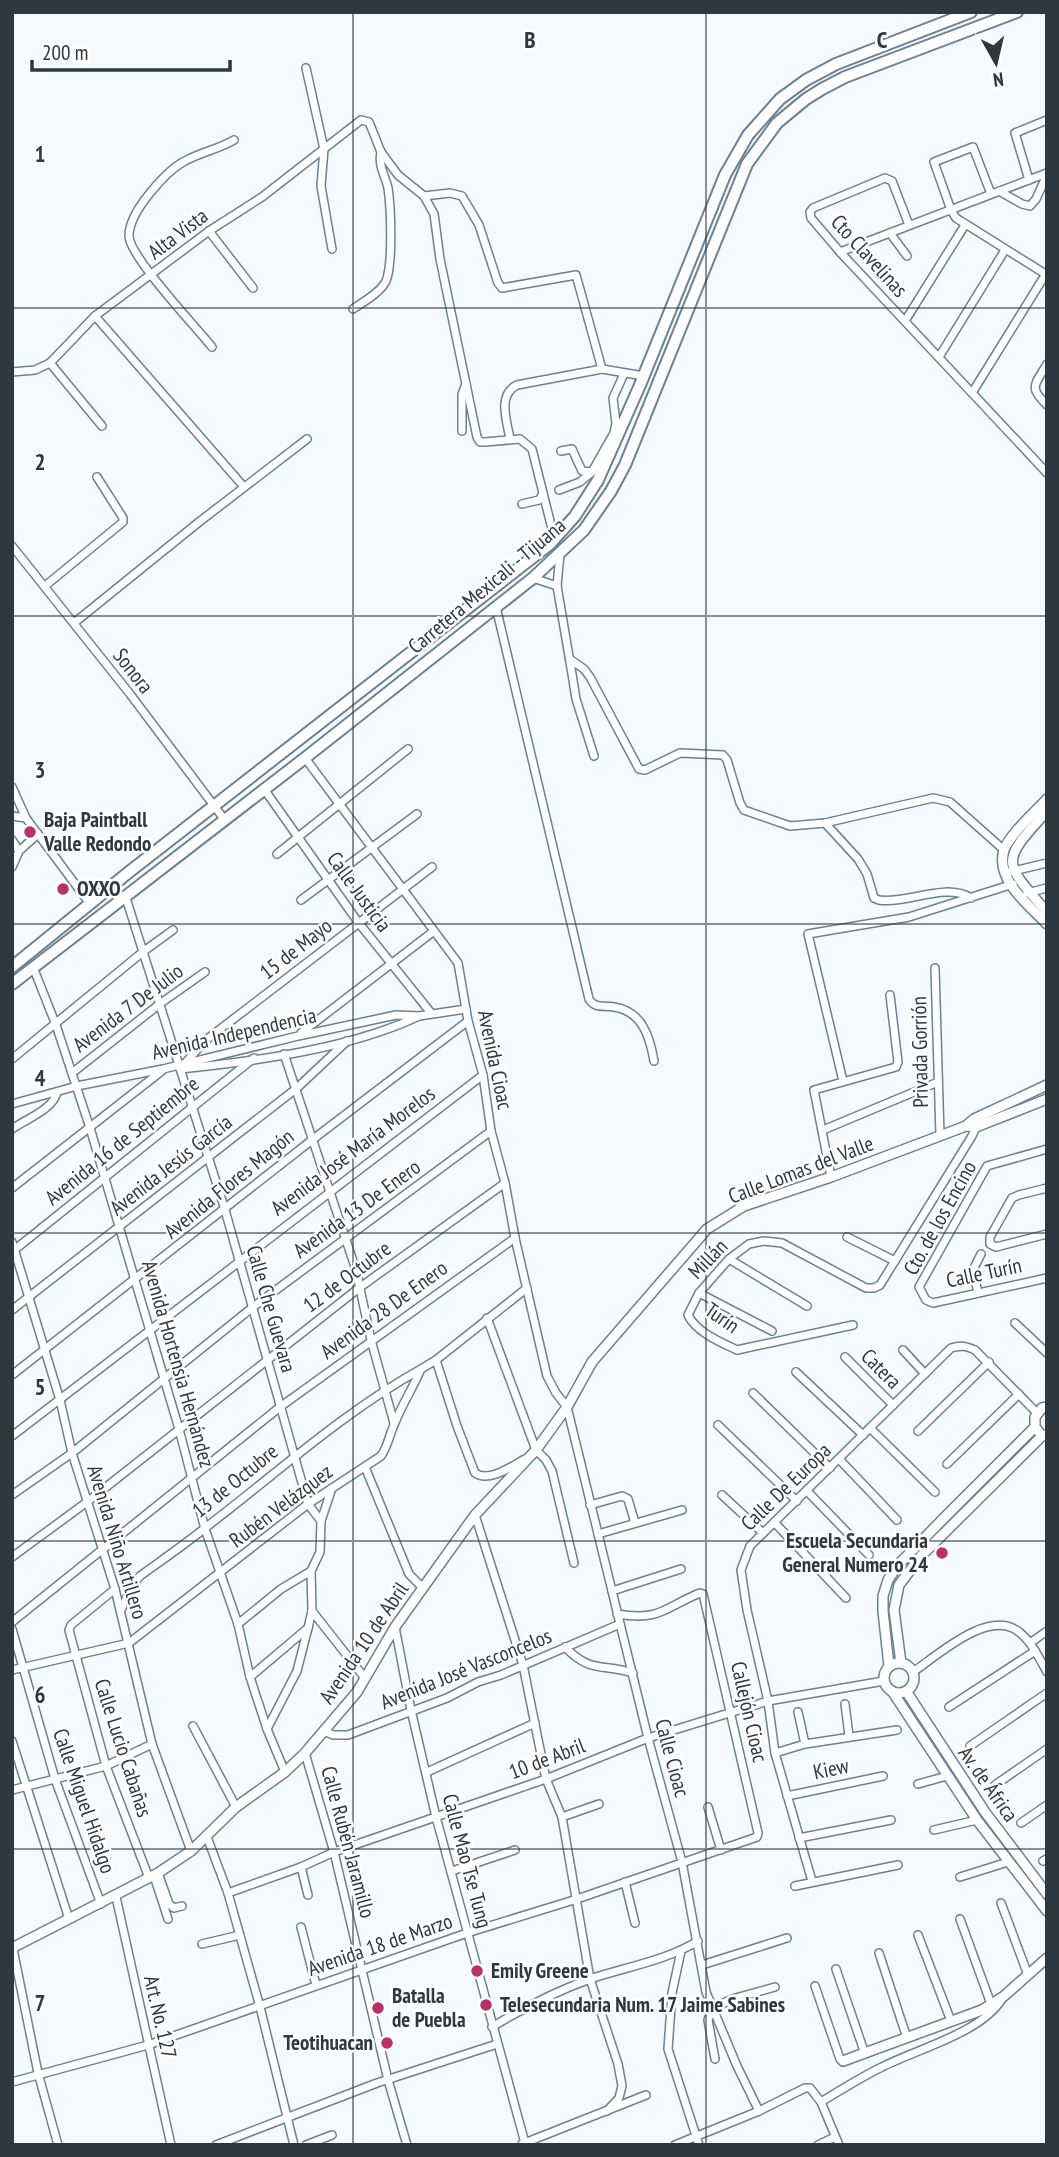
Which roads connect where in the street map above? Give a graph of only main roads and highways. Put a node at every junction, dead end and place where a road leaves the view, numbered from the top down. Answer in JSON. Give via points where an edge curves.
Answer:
{"nodes":[{"id":1,"x":971,"y":12,"type":"edge"},
{"id":2,"x":1017,"y":12,"type":"edge"},
{"id":3,"x":12,"y":967,"type":"edge"},
{"id":4,"x":12,"y":984,"type":"edge"}],
"edges":[{"from":1,"to":3,"type":"main road","name":"Carretera Mexicali - Tijuana","via":[[836,64],[792,90],[762,117],[725,175],[593,490],[550,544]]},
{"from":2,"to":4,"type":"main road","name":"Carretera Mexicali - Tijuana","via":[[845,77],[806,99],[777,123],[747,164],[625,465],[594,517],[533,578]]}]}
